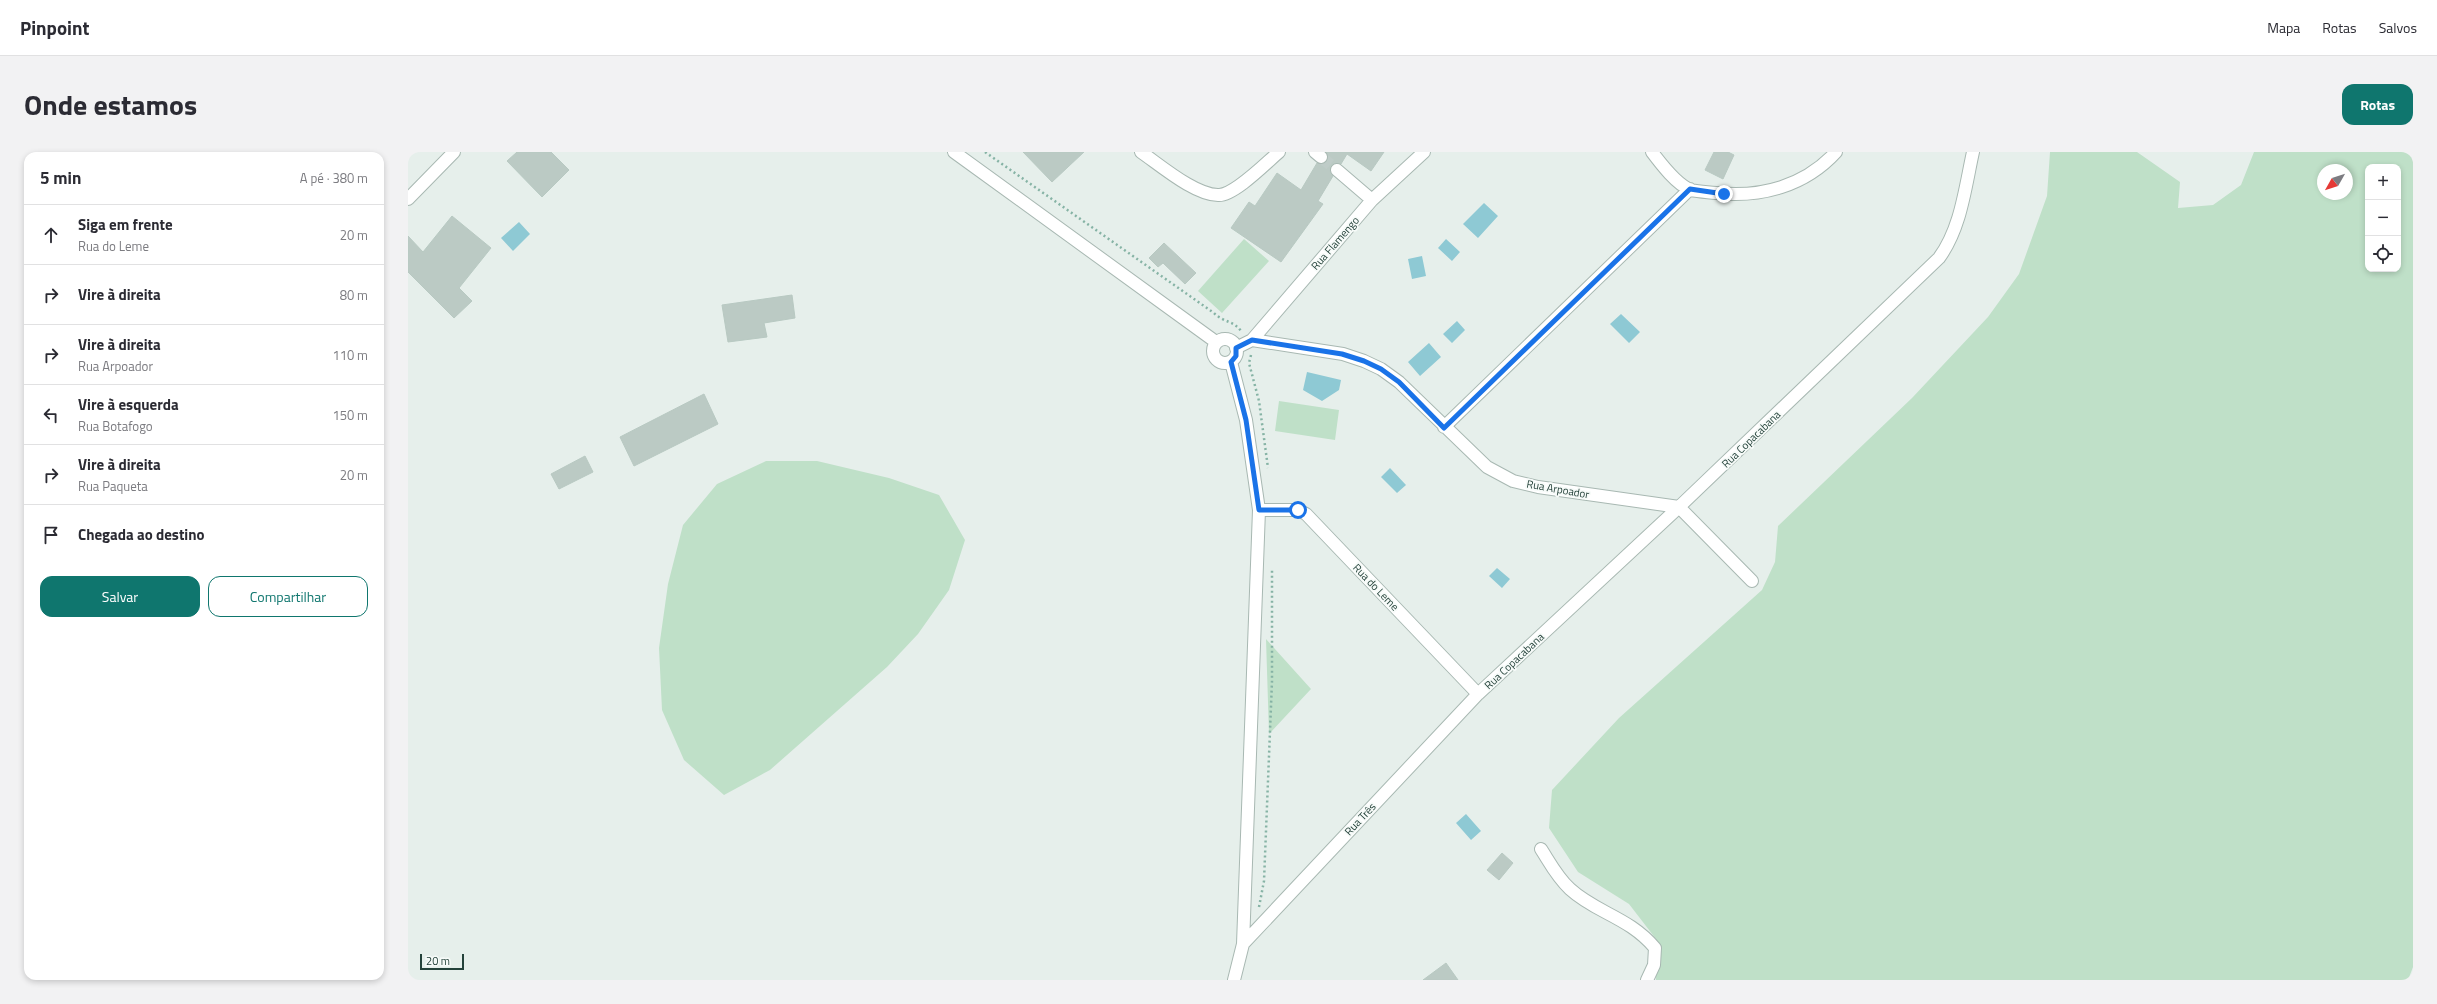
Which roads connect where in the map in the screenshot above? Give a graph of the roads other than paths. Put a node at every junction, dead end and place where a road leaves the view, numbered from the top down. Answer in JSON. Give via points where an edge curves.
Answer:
{"nodes":[{"id":1,"x":454,"y":152,"type":"edge"},
{"id":2,"x":954,"y":152,"type":"edge"},
{"id":3,"x":1141,"y":152,"type":"edge"},
{"id":4,"x":1279,"y":152,"type":"edge"},
{"id":5,"x":1424,"y":152,"type":"edge"},
{"id":6,"x":1652,"y":152,"type":"edge"},
{"id":7,"x":1836,"y":152,"type":"edge"},
{"id":8,"x":1973,"y":152,"type":"edge"},
{"id":9,"x":1337,"y":170,"type":"tunnel mouth"},
{"id":10,"x":1690,"y":189,"type":"junction"},
{"id":11,"x":408,"y":199,"type":"edge"},
{"id":12,"x":1372,"y":200,"type":"junction"},
{"id":13,"x":1216,"y":342,"type":"junction"},
{"id":14,"x":1245,"y":343,"type":"junction"},
{"id":15,"x":1231,"y":362,"type":"junction"},
{"id":16,"x":1444,"y":428,"type":"junction"},
{"id":17,"x":1679,"y":507,"type":"junction"},
{"id":18,"x":1259,"y":510,"type":"junction"},
{"id":19,"x":1752,"y":581,"type":"dead end"},
{"id":20,"x":1478,"y":694,"type":"junction"},
{"id":21,"x":1541,"y":849,"type":"dead end"},
{"id":22,"x":1242,"y":944,"type":"junction"},
{"id":23,"x":1234,"y":980,"type":"edge"},
{"id":24,"x":1646,"y":980,"type":"edge"}],
"edges":[{"from":1,"to":11,"type":"street"},
{"from":2,"to":13,"type":"street"},
{"from":3,"to":4,"type":"street","via":[[1175,176],[1204,192],[1220,195],[1236,187]]},
{"from":5,"to":12,"type":"street","name":"Rua Flamengo"},
{"from":6,"to":10,"type":"street","via":[[1665,169]]},
{"from":7,"to":10,"type":"street","via":[[1811,174],[1789,185],[1765,192],[1724,194]]},
{"from":8,"to":17,"type":"street","name":"Rua Copacabana","via":[[1956,228],[1950,244],[1939,258]]},
{"from":9,"to":12,"type":"street"},
{"from":10,"to":16,"type":"street"},
{"from":12,"to":14,"type":"street","name":"Rua Flamengo"},
{"from":13,"to":14,"type":"street","name":"Rua Arpoador","via":[[1228,339]]},
{"from":13,"to":15,"type":"street","via":[[1212,350],[1214,357],[1220,363]]},
{"from":14,"to":15,"type":"street"},
{"from":14,"to":16,"type":"street","name":"Rua Arpoador","via":[[1342,354],[1364,361],[1399,382]]},
{"from":15,"to":18,"type":"street","via":[[1246,420]]},
{"from":16,"to":17,"type":"street","name":"Rua Arpoador","via":[[1487,467],[1513,481],[1538,487]]},
{"from":17,"to":19,"type":"street"},
{"from":17,"to":20,"type":"street","name":"Rua Copacabana"},
{"from":18,"to":20,"type":"street","name":"Rua do Leme","via":[[1298,510],[1306,514]]},
{"from":18,"to":22,"type":"street"},
{"from":20,"to":22,"type":"street","name":"Rua Três"},
{"from":21,"to":24,"type":"street","via":[[1556,873],[1571,890],[1630,924],[1650,943],[1656,954],[1654,965]]},
{"from":22,"to":23,"type":"street"}]}
